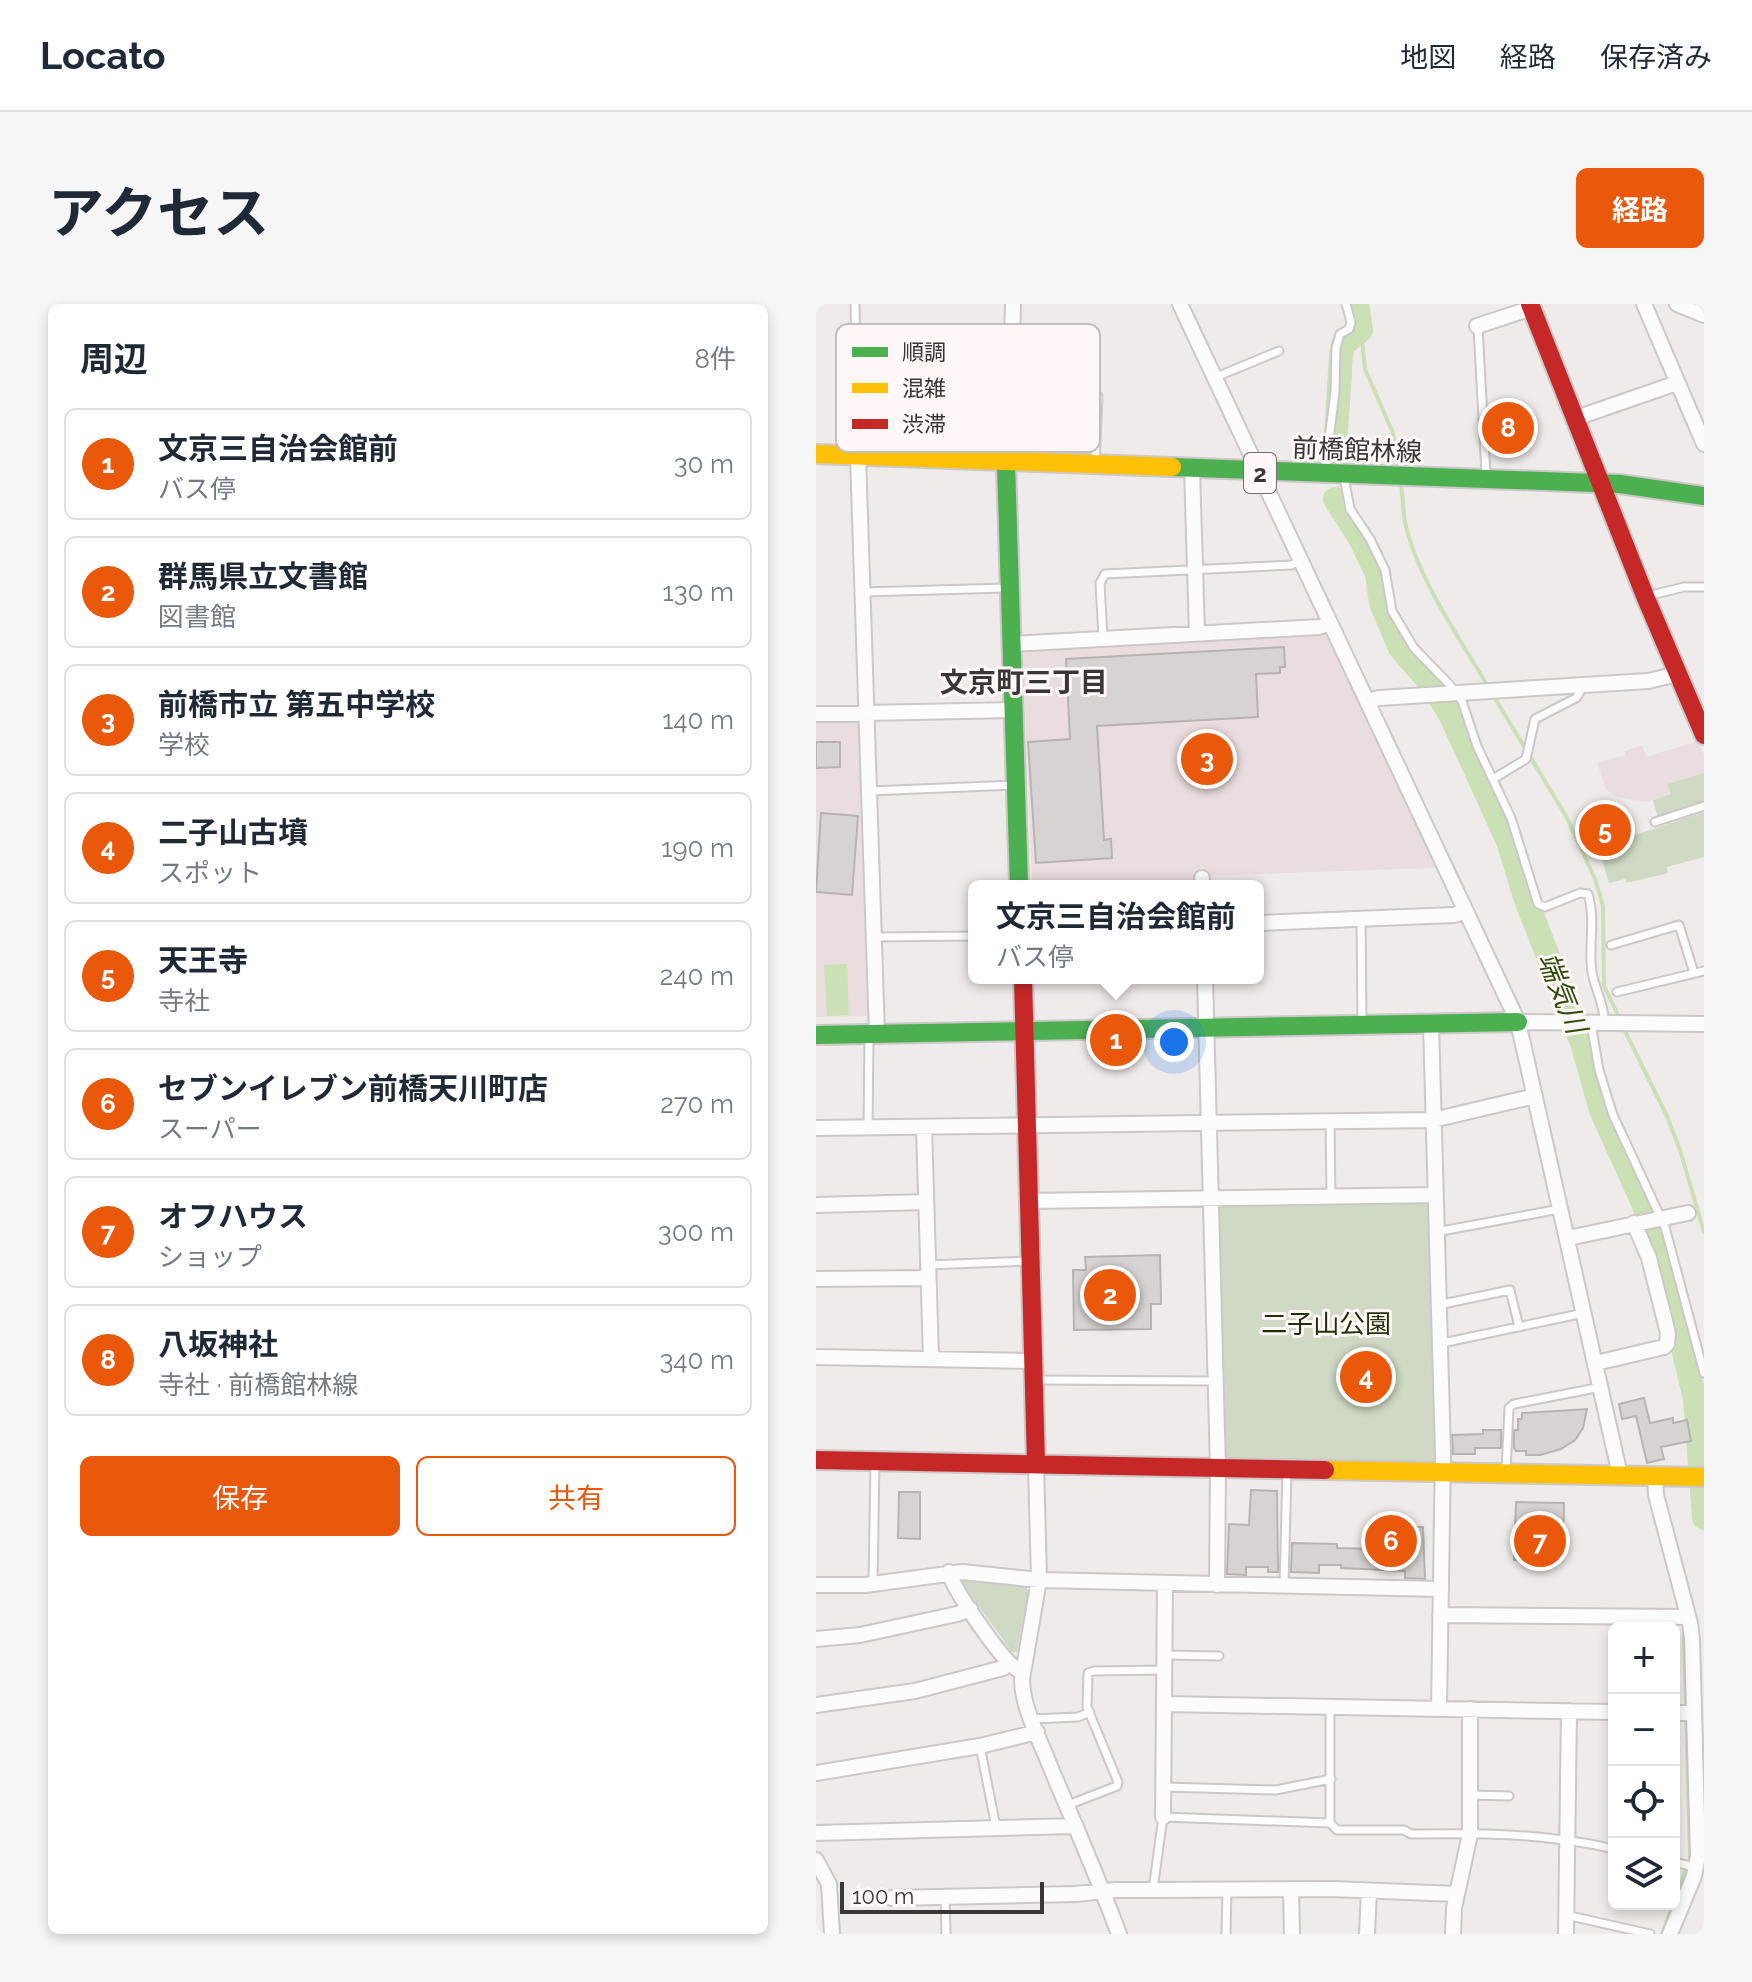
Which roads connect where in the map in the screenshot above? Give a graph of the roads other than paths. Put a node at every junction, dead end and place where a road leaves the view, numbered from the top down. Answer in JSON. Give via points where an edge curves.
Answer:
{"nodes":[{"id":1,"x":855,"y":304,"type":"edge"},
{"id":2,"x":1013,"y":304,"type":"edge"},
{"id":3,"x":1180,"y":304,"type":"edge"},
{"id":4,"x":1346,"y":304,"type":"edge"},
{"id":5,"x":1644,"y":304,"type":"edge"},
{"id":6,"x":1677,"y":304,"type":"edge"},
{"id":7,"x":1531,"y":306,"type":"edge"},
{"id":8,"x":1704,"y":315,"type":"edge"},
{"id":9,"x":855,"y":324,"type":"edge"},
{"id":10,"x":1013,"y":324,"type":"edge"},
{"id":11,"x":1477,"y":326,"type":"joint"},
{"id":12,"x":1279,"y":351,"type":"dead end"},
{"id":13,"x":1216,"y":377,"type":"junction"},
{"id":14,"x":1677,"y":383,"type":"junction"},
{"id":15,"x":1576,"y":418,"type":"junction"},
{"id":16,"x":1704,"y":444,"type":"edge"},
{"id":17,"x":858,"y":452,"type":"edge"},
{"id":18,"x":1008,"y":452,"type":"edge"},
{"id":19,"x":1096,"y":452,"type":"edge"},
{"id":20,"x":816,"y":454,"type":"edge"},
{"id":21,"x":858,"y":456,"type":"junction"},
{"id":22,"x":1006,"y":463,"type":"junction"},
{"id":23,"x":1095,"y":464,"type":"junction"},
{"id":24,"x":1192,"y":469,"type":"junction"},
{"id":25,"x":1259,"y":473,"type":"junction"},
{"id":26,"x":1325,"y":474,"type":"junction"},
{"id":27,"x":1344,"y":475,"type":"junction"},
{"id":28,"x":1485,"y":480,"type":"junction"},
{"id":29,"x":1603,"y":484,"type":"junction"},
{"id":30,"x":1704,"y":496,"type":"edge"},
{"id":31,"x":1300,"y":561,"type":"junction"},
{"id":32,"x":1194,"y":569,"type":"junction"},
{"id":33,"x":1704,"y":587,"type":"edge"},
{"id":34,"x":1008,"y":588,"type":"junction"},
{"id":35,"x":861,"y":592,"type":"junction"},
{"id":36,"x":1645,"y":596,"type":"junction"},
{"id":37,"x":1330,"y":623,"type":"junction"},
{"id":38,"x":1197,"y":633,"type":"junction"},
{"id":39,"x":1103,"y":638,"type":"junction"},
{"id":40,"x":1010,"y":644,"type":"junction"},
{"id":41,"x":1678,"y":674,"type":"junction"},
{"id":42,"x":1580,"y":685,"type":"junction"},
{"id":43,"x":1457,"y":693,"type":"junction"},
{"id":44,"x":1368,"y":701,"type":"junction"},
{"id":45,"x":1014,"y":710,"type":"junction"},
{"id":46,"x":867,"y":712,"type":"junction"},
{"id":47,"x":816,"y":714,"type":"edge"},
{"id":48,"x":1704,"y":735,"type":"edge"},
{"id":49,"x":1493,"y":779,"type":"junction"},
{"id":50,"x":1016,"y":785,"type":"junction"},
{"id":51,"x":869,"y":791,"type":"junction"},
{"id":52,"x":1704,"y":806,"type":"edge"},
{"id":53,"x":1655,"y":822,"type":"dead end"},
{"id":54,"x":1019,"y":880,"type":"edge"},
{"id":55,"x":1466,"y":911,"type":"junction"},
{"id":56,"x":1361,"y":919,"type":"junction"},
{"id":57,"x":1264,"y":923,"type":"edge"},
{"id":58,"x":968,"y":936,"type":"edge"},
{"id":59,"x":874,"y":937,"type":"junction"},
{"id":60,"x":1611,"y":945,"type":"dead end"},
{"id":61,"x":1704,"y":971,"type":"edge"},
{"id":62,"x":1694,"y":973,"type":"junction"},
{"id":63,"x":1023,"y":984,"type":"edge"},
{"id":64,"x":1205,"y":984,"type":"edge"},
{"id":65,"x":1617,"y":992,"type":"dead end"},
{"id":66,"x":1518,"y":1022,"type":"junction"},
{"id":67,"x":1598,"y":1023,"type":"junction"},
{"id":68,"x":1431,"y":1024,"type":"junction"},
{"id":69,"x":1704,"y":1024,"type":"edge"},
{"id":70,"x":1362,"y":1025,"type":"junction"},
{"id":71,"x":1207,"y":1027,"type":"junction"},
{"id":72,"x":1025,"y":1033,"type":"junction"},
{"id":73,"x":816,"y":1035,"type":"edge"},
{"id":74,"x":873,"y":1035,"type":"junction"},
{"id":75,"x":1535,"y":1096,"type":"junction"},
{"id":76,"x":1433,"y":1120,"type":"junction"},
{"id":77,"x":1330,"y":1121,"type":"junction"},
{"id":78,"x":1207,"y":1123,"type":"junction"},
{"id":79,"x":1025,"y":1126,"type":"junction"},
{"id":80,"x":924,"y":1127,"type":"junction"},
{"id":81,"x":816,"y":1128,"type":"edge"},
{"id":82,"x":868,"y":1128,"type":"junction"},
{"id":83,"x":1436,"y":1195,"type":"junction"},
{"id":84,"x":1331,"y":1197,"type":"junction"},
{"id":85,"x":1209,"y":1198,"type":"junction"},
{"id":86,"x":1028,"y":1201,"type":"junction"},
{"id":87,"x":926,"y":1202,"type":"junction"},
{"id":88,"x":816,"y":1205,"type":"edge"},
{"id":89,"x":1560,"y":1208,"type":"junction"},
{"id":90,"x":1688,"y":1213,"type":"dead end"},
{"id":91,"x":1662,"y":1218,"type":"junction"},
{"id":92,"x":1634,"y":1223,"type":"junction"},
{"id":93,"x":1436,"y":1232,"type":"junction"},
{"id":94,"x":1568,"y":1238,"type":"junction"},
{"id":95,"x":1030,"y":1261,"type":"junction"},
{"id":96,"x":928,"y":1271,"type":"junction"},
{"id":97,"x":816,"y":1279,"type":"edge"},
{"id":98,"x":1438,"y":1305,"type":"junction"},
{"id":99,"x":1584,"y":1313,"type":"junction"},
{"id":100,"x":1519,"y":1327,"type":"junction"},
{"id":101,"x":1439,"y":1342,"type":"junction"},
{"id":102,"x":816,"y":1357,"type":"edge"},
{"id":103,"x":931,"y":1358,"type":"junction"},
{"id":104,"x":1033,"y":1361,"type":"junction"},
{"id":105,"x":1596,"y":1363,"type":"junction"},
{"id":106,"x":1704,"y":1373,"type":"edge"},
{"id":107,"x":1034,"y":1380,"type":"junction"},
{"id":108,"x":1215,"y":1381,"type":"junction"},
{"id":109,"x":1601,"y":1387,"type":"junction"},
{"id":110,"x":816,"y":1460,"type":"edge"},
{"id":111,"x":875,"y":1461,"type":"junction"},
{"id":112,"x":1036,"y":1464,"type":"junction"},
{"id":113,"x":1218,"y":1469,"type":"junction"},
{"id":114,"x":1287,"y":1470,"type":"junction"},
{"id":115,"x":1443,"y":1472,"type":"junction"},
{"id":116,"x":1506,"y":1473,"type":"junction"},
{"id":117,"x":1620,"y":1475,"type":"junction"},
{"id":118,"x":1655,"y":1476,"type":"junction"},
{"id":119,"x":1704,"y":1477,"type":"edge"},
{"id":120,"x":949,"y":1572,"type":"junction"},
{"id":121,"x":1039,"y":1580,"type":"junction"},
{"id":122,"x":1165,"y":1583,"type":"junction"},
{"id":123,"x":816,"y":1585,"type":"edge"},
{"id":124,"x":873,"y":1585,"type":"junction"},
{"id":125,"x":1217,"y":1585,"type":"junction"},
{"id":126,"x":1284,"y":1585,"type":"junction"},
{"id":127,"x":1441,"y":1589,"type":"junction"},
{"id":128,"x":970,"y":1609,"type":"junction"},
{"id":129,"x":1440,"y":1615,"type":"junction"},
{"id":130,"x":1688,"y":1617,"type":"junction"},
{"id":131,"x":1627,"y":1622,"type":"edge"},
{"id":132,"x":1608,"y":1623,"type":"edge"},
{"id":133,"x":816,"y":1639,"type":"edge"},
{"id":134,"x":1219,"y":1656,"type":"dead end"},
{"id":135,"x":1009,"y":1663,"type":"junction"},
{"id":136,"x":1165,"y":1663,"type":"junction"},
{"id":137,"x":1023,"y":1670,"type":"junction"},
{"id":138,"x":1165,"y":1704,"type":"junction"},
{"id":139,"x":816,"y":1705,"type":"edge"},
{"id":140,"x":1330,"y":1706,"type":"junction"},
{"id":141,"x":1439,"y":1708,"type":"junction"},
{"id":142,"x":1470,"y":1709,"type":"junction"},
{"id":143,"x":1569,"y":1711,"type":"junction"},
{"id":144,"x":1090,"y":1712,"type":"junction"},
{"id":145,"x":1608,"y":1712,"type":"edge"},
{"id":146,"x":1680,"y":1713,"type":"edge"},
{"id":147,"x":1694,"y":1713,"type":"junction"},
{"id":148,"x":1034,"y":1726,"type":"junction"},
{"id":149,"x":980,"y":1746,"type":"junction"},
{"id":150,"x":1700,"y":1746,"type":"edge"},
{"id":151,"x":816,"y":1773,"type":"edge"},
{"id":152,"x":1331,"y":1779,"type":"junction"},
{"id":153,"x":1162,"y":1787,"type":"junction"},
{"id":154,"x":1470,"y":1795,"type":"junction"},
{"id":155,"x":1509,"y":1796,"type":"dead end"},
{"id":156,"x":1066,"y":1806,"type":"junction"},
{"id":157,"x":1163,"y":1817,"type":"junction"},
{"id":158,"x":1330,"y":1823,"type":"junction"},
{"id":159,"x":1076,"y":1826,"type":"junction"},
{"id":160,"x":996,"y":1827,"type":"junction"},
{"id":161,"x":816,"y":1833,"type":"edge"},
{"id":162,"x":1470,"y":1834,"type":"junction"},
{"id":163,"x":1567,"y":1838,"type":"junction"},
{"id":164,"x":1608,"y":1848,"type":"edge"},
{"id":165,"x":816,"y":1860,"type":"edge"},
{"id":166,"x":1680,"y":1863,"type":"edge"},
{"id":167,"x":1697,"y":1867,"type":"junction"},
{"id":168,"x":1153,"y":1890,"type":"junction"},
{"id":169,"x":1227,"y":1890,"type":"junction"},
{"id":170,"x":1291,"y":1890,"type":"junction"},
{"id":171,"x":1104,"y":1891,"type":"junction"},
{"id":172,"x":1369,"y":1891,"type":"junction"},
{"id":173,"x":1457,"y":1894,"type":"junction"},
{"id":174,"x":945,"y":1896,"type":"junction"},
{"id":175,"x":892,"y":1898,"type":"dead end"},
{"id":176,"x":1566,"y":1915,"type":"junction"},
{"id":177,"x":832,"y":1934,"type":"edge"},
{"id":178,"x":946,"y":1934,"type":"edge"},
{"id":179,"x":1119,"y":1934,"type":"edge"},
{"id":180,"x":1226,"y":1934,"type":"edge"},
{"id":181,"x":1292,"y":1934,"type":"edge"},
{"id":182,"x":1367,"y":1934,"type":"edge"},
{"id":183,"x":1453,"y":1934,"type":"edge"},
{"id":184,"x":1566,"y":1934,"type":"edge"},
{"id":185,"x":1650,"y":1934,"type":"edge"},
{"id":186,"x":1670,"y":1934,"type":"edge"}],
"edges":[{"from":1,"to":9,"type":"lane"},
{"from":2,"to":10,"type":"street"},
{"from":3,"to":13,"type":"street"},
{"from":4,"to":26,"type":"lane","via":[[1351,322],[1336,348]]},
{"from":5,"to":14,"type":"street"},
{"from":6,"to":8,"type":"street"},
{"from":7,"to":11,"type":"street"},
{"from":7,"to":15,"type":"street"},
{"from":11,"to":28,"type":"lane"},
{"from":12,"to":13,"type":"lane"},
{"from":13,"to":25,"type":"street"},
{"from":14,"to":15,"type":"street"},
{"from":14,"to":16,"type":"street"},
{"from":15,"to":29,"type":"street"},
{"from":17,"to":21,"type":"lane"},
{"from":18,"to":22,"type":"street"},
{"from":19,"to":23,"type":"lane"},
{"from":20,"to":21,"type":"street","name":"前橋館林線","number":"2"},
{"from":21,"to":22,"type":"street","name":"前橋館林線","number":"2"},
{"from":21,"to":35,"type":"street"},
{"from":22,"to":23,"type":"street","name":"前橋館林線","number":"2"},
{"from":22,"to":34,"type":"street"},
{"from":23,"to":24,"type":"street","name":"前橋館林線","number":"2"},
{"from":24,"to":25,"type":"street","name":"前橋館林線","number":"2"},
{"from":24,"to":32,"type":"street"},
{"from":25,"to":26,"type":"street","name":"前橋館林線","number":"2"},
{"from":25,"to":31,"type":"street"},
{"from":26,"to":27,"type":"street","name":"前橋館林線","number":"2"},
{"from":27,"to":28,"type":"street","name":"前橋館林線","number":"2"},
{"from":27,"to":43,"type":"lane","via":[[1350,509],[1385,570],[1392,611],[1414,648]]},
{"from":28,"to":29,"type":"street","name":"前橋館林線","number":"2"},
{"from":29,"to":30,"type":"street","name":"前橋館林線","number":"2"},
{"from":29,"to":36,"type":"street"},
{"from":31,"to":32,"type":"lane"},
{"from":31,"to":37,"type":"street"},
{"from":32,"to":38,"type":"street"},
{"from":32,"to":39,"type":"lane","via":[[1102,576]]},
{"from":33,"to":36,"type":"lane"},
{"from":34,"to":35,"type":"lane"},
{"from":34,"to":40,"type":"street"},
{"from":35,"to":46,"type":"street"},
{"from":36,"to":41,"type":"street"},
{"from":37,"to":38,"type":"street"},
{"from":37,"to":44,"type":"street"},
{"from":38,"to":39,"type":"street"},
{"from":39,"to":40,"type":"street"},
{"from":40,"to":45,"type":"street"},
{"from":41,"to":42,"type":"street"},
{"from":41,"to":48,"type":"street"},
{"from":42,"to":43,"type":"street"},
{"from":42,"to":49,"type":"lane","via":[[1576,698],[1535,719],[1526,759]]},
{"from":43,"to":44,"type":"street"},
{"from":43,"to":49,"type":"lane"},
{"from":44,"to":55,"type":"street"},
{"from":45,"to":46,"type":"street"},
{"from":45,"to":50,"type":"street"},
{"from":46,"to":47,"type":"street"},
{"from":46,"to":51,"type":"street"},
{"from":49,"to":67,"type":"lane","via":[[1538,904],[1545,907],[1588,894],[1592,973],[1605,1013]]},
{"from":50,"to":51,"type":"lane"},
{"from":50,"to":54,"type":"street"},
{"from":51,"to":59,"type":"street"},
{"from":52,"to":53,"type":"lane"},
{"from":55,"to":56,"type":"street"},
{"from":55,"to":66,"type":"street"},
{"from":56,"to":57,"type":"street"},
{"from":56,"to":70,"type":"lane"},
{"from":58,"to":59,"type":"lane"},
{"from":59,"to":74,"type":"street"},
{"from":60,"to":62,"type":"lane","via":[[1679,925]]},
{"from":61,"to":62,"type":"lane"},
{"from":62,"to":65,"type":"lane"},
{"from":63,"to":72,"type":"street"},
{"from":64,"to":71,"type":"street"},
{"from":66,"to":67,"type":"street"},
{"from":66,"to":68,"type":"street"},
{"from":66,"to":75,"type":"street"},
{"from":67,"to":69,"type":"street"},
{"from":67,"to":91,"type":"lane","via":[[1599,1070],[1613,1115]]},
{"from":68,"to":70,"type":"street"},
{"from":68,"to":76,"type":"street"},
{"from":70,"to":71,"type":"street"},
{"from":71,"to":72,"type":"street"},
{"from":71,"to":78,"type":"street"},
{"from":72,"to":74,"type":"street"},
{"from":72,"to":79,"type":"street"},
{"from":73,"to":74,"type":"street"},
{"from":74,"to":82,"type":"lane"},
{"from":75,"to":76,"type":"street"},
{"from":75,"to":89,"type":"street"},
{"from":76,"to":77,"type":"street"},
{"from":76,"to":83,"type":"street"},
{"from":77,"to":78,"type":"street"},
{"from":77,"to":84,"type":"lane"},
{"from":78,"to":79,"type":"street"},
{"from":78,"to":85,"type":"street"},
{"from":79,"to":80,"type":"street"},
{"from":79,"to":86,"type":"street"},
{"from":80,"to":82,"type":"street"},
{"from":80,"to":87,"type":"street"},
{"from":81,"to":82,"type":"street"},
{"from":83,"to":84,"type":"street"},
{"from":83,"to":93,"type":"street"},
{"from":84,"to":85,"type":"street"},
{"from":85,"to":86,"type":"street"},
{"from":85,"to":108,"type":"street"},
{"from":86,"to":95,"type":"street"},
{"from":87,"to":88,"type":"street"},
{"from":87,"to":96,"type":"street"},
{"from":89,"to":93,"type":"lane"},
{"from":89,"to":94,"type":"street"},
{"from":90,"to":91,"type":"street"},
{"from":91,"to":92,"type":"street"},
{"from":91,"to":106,"type":"lane"},
{"from":92,"to":94,"type":"street"},
{"from":92,"to":105,"type":"street","via":[[1649,1258],[1667,1344]]},
{"from":93,"to":98,"type":"street"},
{"from":94,"to":99,"type":"street"},
{"from":95,"to":96,"type":"lane"},
{"from":95,"to":104,"type":"street"},
{"from":96,"to":97,"type":"street"},
{"from":96,"to":103,"type":"street"},
{"from":98,"to":100,"type":"lane","via":[[1510,1290]]},
{"from":98,"to":101,"type":"street"},
{"from":99,"to":100,"type":"lane"},
{"from":99,"to":105,"type":"street"},
{"from":100,"to":101,"type":"lane"},
{"from":101,"to":115,"type":"street"},
{"from":102,"to":103,"type":"street"},
{"from":103,"to":104,"type":"street"},
{"from":104,"to":107,"type":"street"},
{"from":105,"to":109,"type":"street"},
{"from":107,"to":108,"type":"lane"},
{"from":107,"to":112,"type":"street"},
{"from":108,"to":113,"type":"street"},
{"from":109,"to":116,"type":"lane","via":[[1509,1408]]},
{"from":109,"to":117,"type":"street"},
{"from":110,"to":111,"type":"street"},
{"from":111,"to":112,"type":"street"},
{"from":111,"to":124,"type":"lane"},
{"from":112,"to":113,"type":"street"},
{"from":112,"to":121,"type":"street"},
{"from":113,"to":114,"type":"street"},
{"from":113,"to":125,"type":"street"},
{"from":114,"to":115,"type":"street"},
{"from":114,"to":126,"type":"lane"},
{"from":115,"to":116,"type":"street"},
{"from":115,"to":127,"type":"street"},
{"from":116,"to":117,"type":"street"},
{"from":117,"to":118,"type":"street"},
{"from":118,"to":119,"type":"street"},
{"from":118,"to":130,"type":"street"},
{"from":120,"to":121,"type":"street"},
{"from":120,"to":124,"type":"street"},
{"from":120,"to":128,"type":"street"},
{"from":121,"to":122,"type":"street"},
{"from":121,"to":137,"type":"street"},
{"from":122,"to":125,"type":"street"},
{"from":122,"to":136,"type":"street"},
{"from":123,"to":124,"type":"street"},
{"from":125,"to":126,"type":"street"},
{"from":126,"to":127,"type":"street"},
{"from":127,"to":129,"type":"street"},
{"from":128,"to":133,"type":"street","via":[[860,1635]]},
{"from":128,"to":135,"type":"street"},
{"from":129,"to":132,"type":"street"},
{"from":129,"to":141,"type":"street"},
{"from":130,"to":131,"type":"street"},
{"from":130,"to":147,"type":"street"},
{"from":134,"to":136,"type":"lane"},
{"from":135,"to":137,"type":"street"},
{"from":135,"to":139,"type":"street","via":[[915,1691]]},
{"from":136,"to":138,"type":"street"},
{"from":136,"to":144,"type":"lane","via":[[1091,1671],[1086,1678]]},
{"from":137,"to":148,"type":"street"},
{"from":138,"to":140,"type":"street"},
{"from":138,"to":153,"type":"street"},
{"from":140,"to":141,"type":"street"},
{"from":140,"to":152,"type":"lane"},
{"from":141,"to":142,"type":"street"},
{"from":142,"to":143,"type":"street"},
{"from":142,"to":154,"type":"street"},
{"from":143,"to":145,"type":"street"},
{"from":143,"to":163,"type":"street"},
{"from":144,"to":148,"type":"lane"},
{"from":144,"to":156,"type":"lane","via":[[1117,1786]]},
{"from":146,"to":147,"type":"street"},
{"from":147,"to":150,"type":"street"},
{"from":148,"to":149,"type":"street"},
{"from":148,"to":156,"type":"street"},
{"from":149,"to":151,"type":"street"},
{"from":149,"to":160,"type":"lane"},
{"from":150,"to":167,"type":"street"},
{"from":152,"to":153,"type":"lane","via":[[1276,1790]]},
{"from":152,"to":158,"type":"lane"},
{"from":153,"to":157,"type":"street"},
{"from":154,"to":155,"type":"lane"},
{"from":154,"to":162,"type":"street"},
{"from":156,"to":159,"type":"street"},
{"from":157,"to":158,"type":"lane"},
{"from":157,"to":168,"type":"lane"},
{"from":158,"to":162,"type":"lane","via":[[1337,1830]]},
{"from":159,"to":160,"type":"street"},
{"from":159,"to":171,"type":"street"},
{"from":160,"to":161,"type":"street"},
{"from":162,"to":163,"type":"lane"},
{"from":162,"to":173,"type":"street"},
{"from":163,"to":164,"type":"lane"},
{"from":163,"to":176,"type":"street"},
{"from":165,"to":177,"type":"street","via":[[829,1884]]},
{"from":166,"to":167,"type":"lane"},
{"from":167,"to":186,"type":"street"},
{"from":168,"to":169,"type":"street"},
{"from":168,"to":171,"type":"street"},
{"from":169,"to":170,"type":"street"},
{"from":169,"to":180,"type":"lane"},
{"from":170,"to":172,"type":"street"},
{"from":170,"to":181,"type":"street"},
{"from":171,"to":174,"type":"street"},
{"from":171,"to":179,"type":"street"},
{"from":172,"to":173,"type":"street"},
{"from":172,"to":182,"type":"street"},
{"from":173,"to":183,"type":"street"},
{"from":174,"to":175,"type":"street"},
{"from":174,"to":178,"type":"lane"},
{"from":176,"to":184,"type":"street"},
{"from":176,"to":185,"type":"lane"}]}
